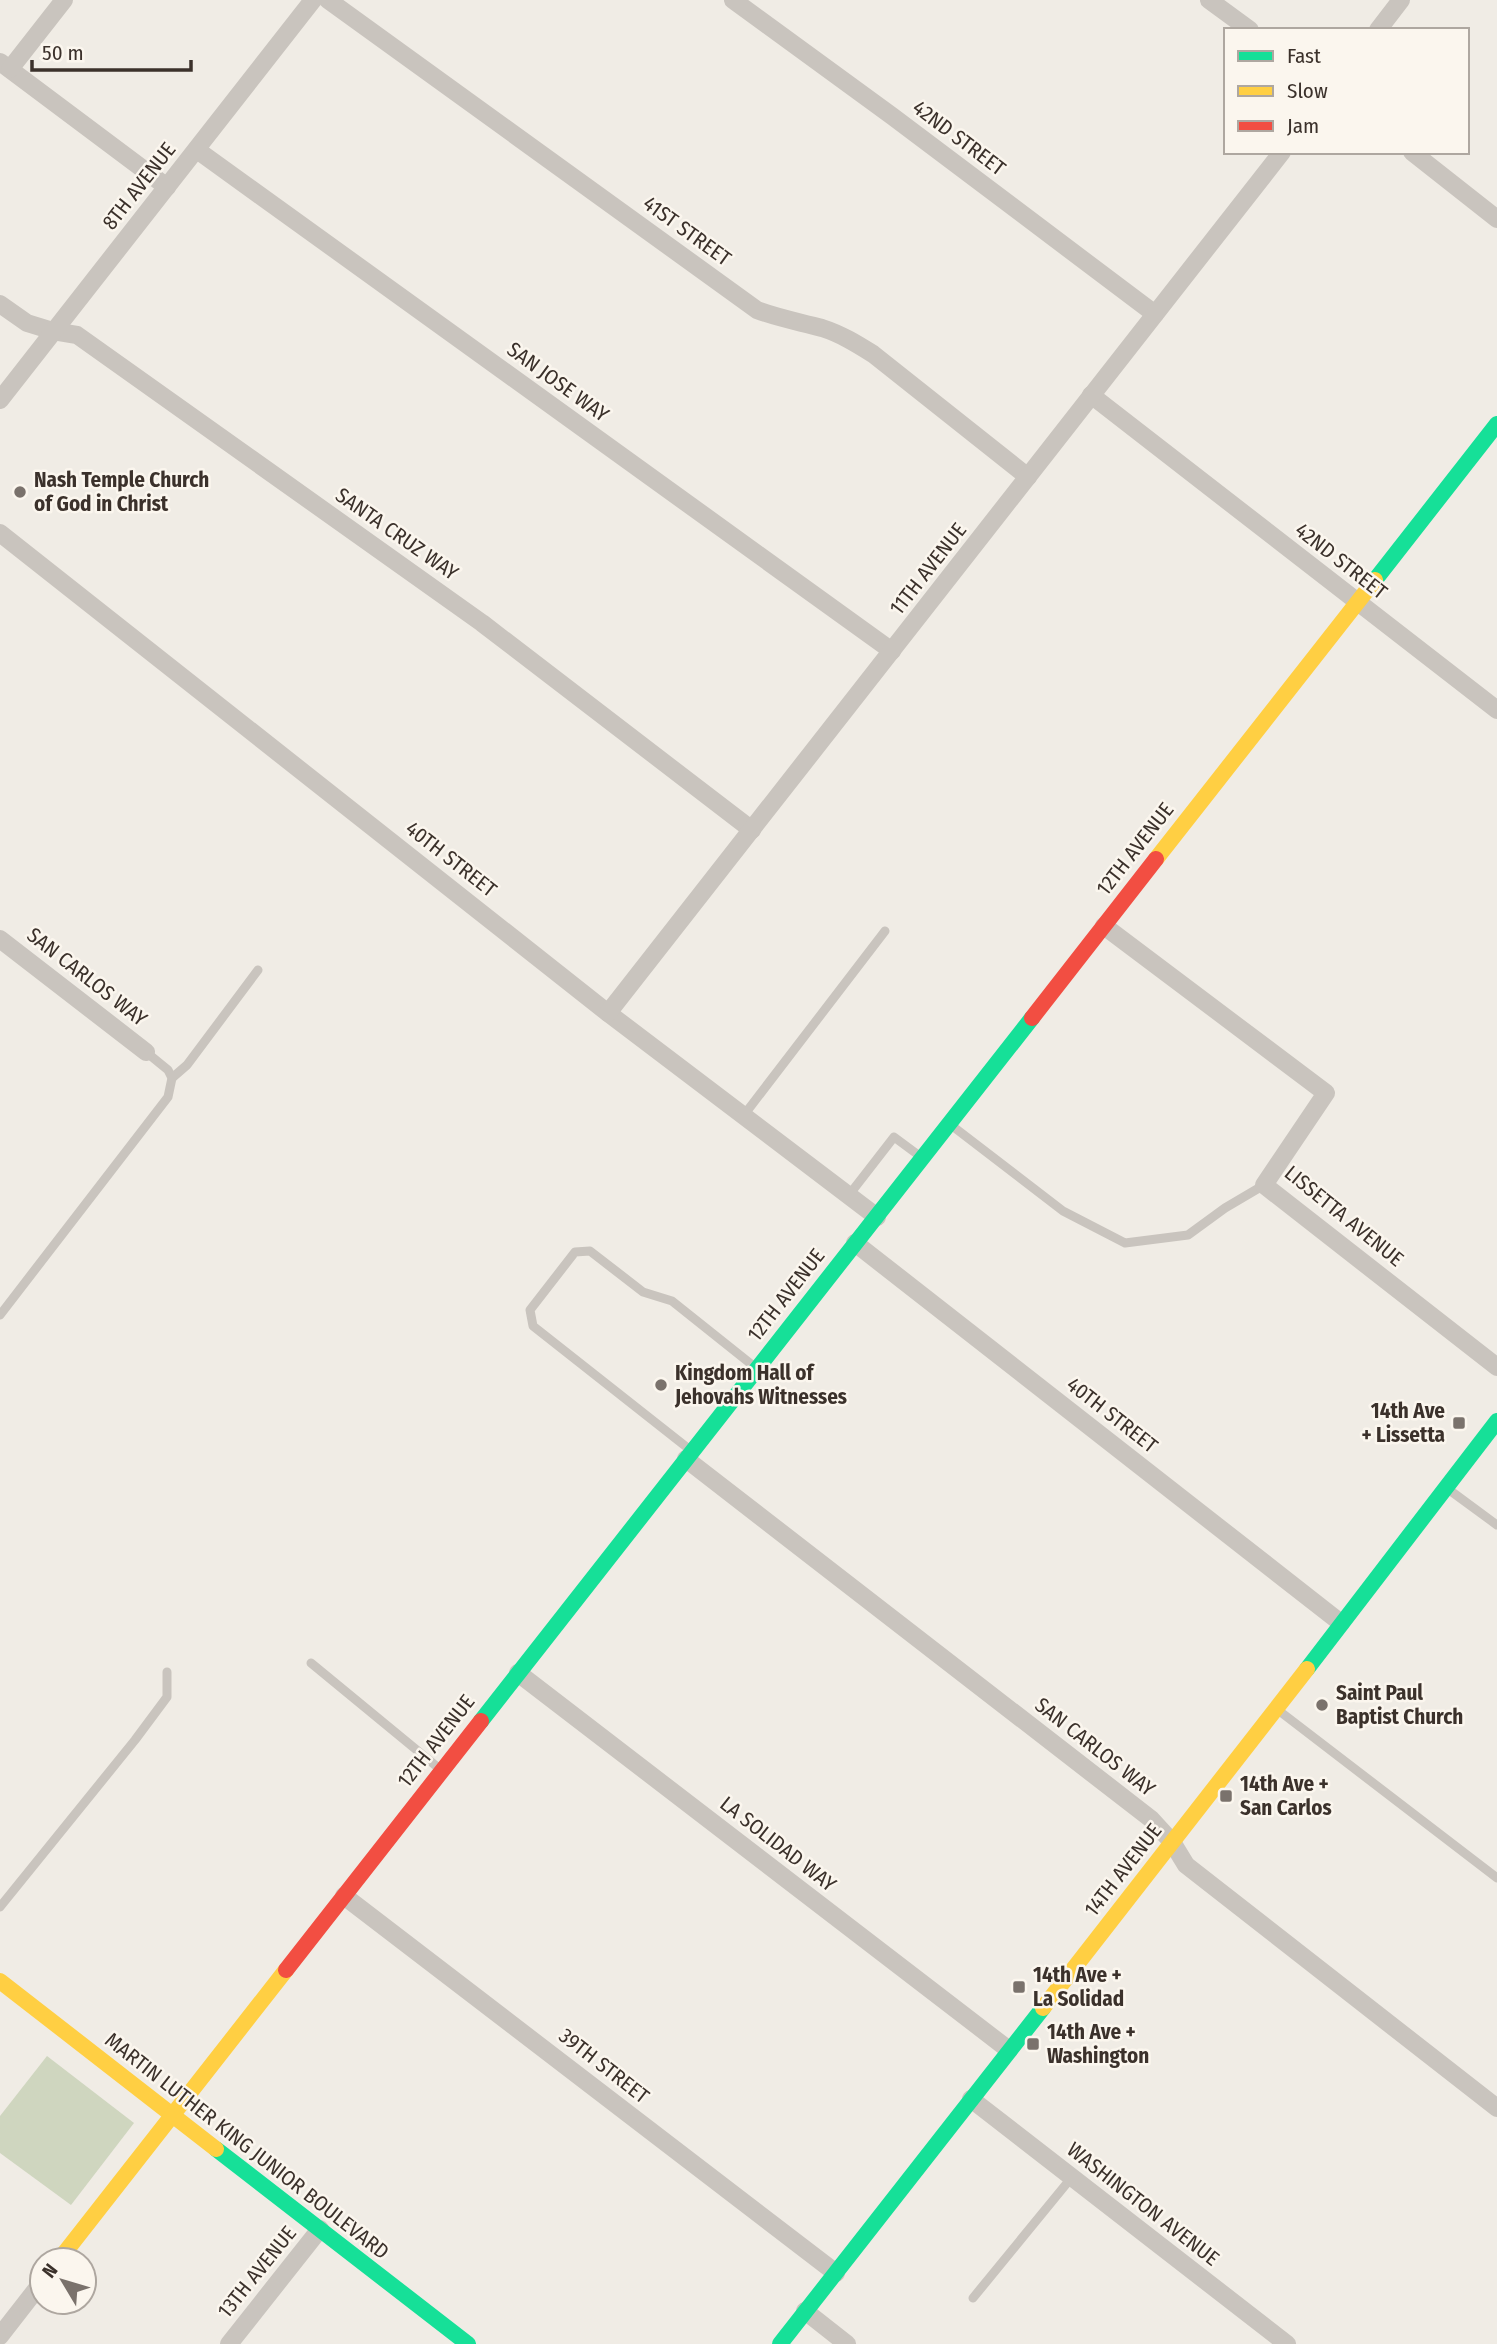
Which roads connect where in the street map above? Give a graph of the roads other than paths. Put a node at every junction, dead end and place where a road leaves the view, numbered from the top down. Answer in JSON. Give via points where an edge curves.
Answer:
{"nodes":[{"id":1,"x":64,"y":0,"type":"edge"},
{"id":2,"x":313,"y":0,"type":"edge"},
{"id":3,"x":328,"y":0,"type":"edge"},
{"id":4,"x":733,"y":0,"type":"edge"},
{"id":5,"x":1209,"y":0,"type":"edge"},
{"id":6,"x":1401,"y":0,"type":"edge"},
{"id":7,"x":1247,"y":28,"type":"edge"},
{"id":8,"x":1380,"y":28,"type":"edge"},
{"id":9,"x":5,"y":65,"type":"edge"},
{"id":10,"x":197,"y":150,"type":"junction"},
{"id":11,"x":1280,"y":154,"type":"edge"},
{"id":12,"x":1415,"y":154,"type":"edge"},
{"id":13,"x":167,"y":187,"type":"junction"},
{"id":14,"x":1497,"y":219,"type":"edge"},
{"id":15,"x":0,"y":304,"type":"edge"},
{"id":16,"x":1156,"y":314,"type":"junction"},
{"id":17,"x":53,"y":331,"type":"junction"},
{"id":18,"x":1091,"y":395,"type":"junction"},
{"id":19,"x":0,"y":400,"type":"edge"},
{"id":20,"x":1497,"y":424,"type":"edge"},
{"id":21,"x":1028,"y":477,"type":"junction"},
{"id":22,"x":0,"y":533,"type":"edge"},
{"id":23,"x":1358,"y":602,"type":"junction"},
{"id":24,"x":892,"y":651,"type":"junction"},
{"id":25,"x":1497,"y":710,"type":"edge"},
{"id":26,"x":752,"y":830,"type":"junction"},
{"id":27,"x":1104,"y":926,"type":"junction"},
{"id":28,"x":886,"y":931,"type":"dead end"},
{"id":29,"x":0,"y":939,"type":"edge"},
{"id":30,"x":258,"y":970,"type":"dead end"},
{"id":31,"x":608,"y":1013,"type":"junction"},
{"id":32,"x":146,"y":1052,"type":"joint"},
{"id":33,"x":172,"y":1078,"type":"junction"},
{"id":34,"x":744,"y":1115,"type":"junction"},
{"id":35,"x":949,"y":1124,"type":"junction"},
{"id":36,"x":923,"y":1158,"type":"junction"},
{"id":37,"x":1264,"y":1185,"type":"junction"},
{"id":38,"x":849,"y":1195,"type":"junction"},
{"id":39,"x":877,"y":1217,"type":"junction"},
{"id":40,"x":855,"y":1243,"type":"junction"},
{"id":41,"x":0,"y":1315,"type":"edge"},
{"id":42,"x":1497,"y":1367,"type":"edge"},
{"id":43,"x":757,"y":1369,"type":"junction"},
{"id":44,"x":1497,"y":1421,"type":"edge"},
{"id":45,"x":690,"y":1456,"type":"junction"},
{"id":46,"x":1446,"y":1488,"type":"junction"},
{"id":47,"x":1497,"y":1525,"type":"edge"},
{"id":48,"x":1341,"y":1623,"type":"junction"},
{"id":49,"x":311,"y":1663,"type":"dead end"},
{"id":50,"x":167,"y":1672,"type":"dead end"},
{"id":51,"x":519,"y":1673,"type":"junction"},
{"id":52,"x":1276,"y":1709,"type":"junction"},
{"id":53,"x":442,"y":1771,"type":"junction"},
{"id":54,"x":1172,"y":1842,"type":"junction"},
{"id":55,"x":1497,"y":1878,"type":"edge"},
{"id":56,"x":344,"y":1896,"type":"junction"},
{"id":57,"x":2,"y":1902,"type":"edge"},
{"id":58,"x":0,"y":1981,"type":"edge"},
{"id":59,"x":1009,"y":2050,"type":"junction"},
{"id":60,"x":971,"y":2099,"type":"junction"},
{"id":61,"x":1497,"y":2108,"type":"edge"},
{"id":62,"x":173,"y":2115,"type":"junction"},
{"id":63,"x":1072,"y":2178,"type":"junction"},
{"id":64,"x":320,"y":2229,"type":"junction"},
{"id":65,"x":70,"y":2246,"type":"edge"},
{"id":66,"x":836,"y":2273,"type":"junction"},
{"id":67,"x":973,"y":2298,"type":"dead end"},
{"id":68,"x":28,"y":2300,"type":"edge"},
{"id":69,"x":805,"y":2311,"type":"junction"},
{"id":70,"x":0,"y":2336,"type":"edge"},
{"id":71,"x":229,"y":2344,"type":"edge"},
{"id":72,"x":468,"y":2344,"type":"edge"},
{"id":73,"x":780,"y":2344,"type":"edge"},
{"id":74,"x":847,"y":2344,"type":"edge"},
{"id":75,"x":1287,"y":2344,"type":"edge"}],
"edges":[{"from":1,"to":9,"type":"street"},
{"from":2,"to":10,"type":"street","name":"8TH AVENUE"},
{"from":3,"to":21,"type":"street","name":"41ST STREET","via":[[757,310],[849,339]]},
{"from":4,"to":16,"type":"street","name":"42ND STREET"},
{"from":5,"to":7,"type":"street"},
{"from":6,"to":8,"type":"street"},
{"from":9,"to":13,"type":"street"},
{"from":10,"to":13,"type":"street","name":"8TH AVENUE"},
{"from":10,"to":24,"type":"street","name":"SAN JOSE WAY"},
{"from":11,"to":16,"type":"street","name":"11TH AVENUE"},
{"from":12,"to":14,"type":"street"},
{"from":13,"to":17,"type":"street","name":"8TH AVENUE"},
{"from":15,"to":17,"type":"street","name":"SANTA CRUZ WAY","via":[[27,323]]},
{"from":16,"to":18,"type":"street","name":"11TH AVENUE"},
{"from":17,"to":19,"type":"street","name":"8TH AVENUE"},
{"from":17,"to":26,"type":"street","name":"SANTA CRUZ WAY","via":[[77,335],[460,607]]},
{"from":18,"to":21,"type":"street","name":"11TH AVENUE"},
{"from":18,"to":23,"type":"street","name":"42ND STREET"},
{"from":20,"to":23,"type":"street","name":"12TH AVENUE"},
{"from":21,"to":24,"type":"street","name":"11TH AVENUE"},
{"from":22,"to":31,"type":"street","name":"40TH STREET"},
{"from":23,"to":25,"type":"street","name":"42ND STREET"},
{"from":23,"to":27,"type":"street","name":"12TH AVENUE"},
{"from":24,"to":26,"type":"street","name":"11TH AVENUE"},
{"from":26,"to":31,"type":"street","name":"11TH AVENUE"},
{"from":27,"to":35,"type":"street","name":"12TH AVENUE"},
{"from":27,"to":37,"type":"street","name":"LISSETTA AVENUE","via":[[1326,1093]]},
{"from":28,"to":34,"type":"lane"},
{"from":29,"to":32,"type":"street","name":"SAN CARLOS WAY"},
{"from":30,"to":33,"type":"lane","via":[[187,1065]]},
{"from":31,"to":34,"type":"street","name":"40TH STREET"},
{"from":32,"to":33,"type":"lane"},
{"from":33,"to":41,"type":"lane","via":[[168,1097]]},
{"from":34,"to":38,"type":"street","name":"40TH STREET"},
{"from":35,"to":36,"type":"street","name":"12TH AVENUE"},
{"from":35,"to":37,"type":"lane","via":[[1063,1211],[1125,1243],[1188,1235]]},
{"from":36,"to":38,"type":"lane","via":[[894,1137]]},
{"from":36,"to":39,"type":"street","name":"12TH AVENUE"},
{"from":37,"to":42,"type":"street","name":"LISSETTA AVENUE"},
{"from":38,"to":39,"type":"street","name":"40TH STREET"},
{"from":39,"to":40,"type":"street","name":"12TH AVENUE"},
{"from":40,"to":43,"type":"street","name":"12TH AVENUE"},
{"from":40,"to":48,"type":"street","name":"40TH STREET"},
{"from":43,"to":45,"type":"street","name":"12TH AVENUE"},
{"from":43,"to":45,"type":"lane","via":[[672,1301],[643,1292],[590,1251],[575,1252],[530,1310],[533,1326]]},
{"from":44,"to":46,"type":"street","name":"14TH AVENUE"},
{"from":45,"to":51,"type":"street","name":"12TH AVENUE"},
{"from":45,"to":54,"type":"street","name":"SAN CARLOS WAY","via":[[1152,1819]]},
{"from":46,"to":47,"type":"lane"},
{"from":46,"to":48,"type":"street","name":"14TH AVENUE"},
{"from":48,"to":52,"type":"street","name":"14TH AVENUE"},
{"from":49,"to":53,"type":"lane"},
{"from":50,"to":57,"type":"lane","via":[[167,1697]]},
{"from":51,"to":53,"type":"street","name":"12TH AVENUE"},
{"from":51,"to":59,"type":"street","name":"LA SOLIDAD WAY"},
{"from":52,"to":54,"type":"street","name":"14TH AVENUE"},
{"from":52,"to":55,"type":"lane"},
{"from":53,"to":56,"type":"street","name":"12TH AVENUE"},
{"from":54,"to":59,"type":"street","name":"14TH AVENUE"},
{"from":54,"to":61,"type":"street","name":"SAN CARLOS WAY","via":[[1186,1865]]},
{"from":56,"to":62,"type":"street","name":"12TH AVENUE"},
{"from":56,"to":66,"type":"street","name":"39TH STREET"},
{"from":58,"to":62,"type":"street","name":"MARTIN LUTHER KING JUNIOR BOULEVARD"},
{"from":59,"to":60,"type":"street","name":"14TH AVENUE"},
{"from":60,"to":63,"type":"street","name":"WASHINGTON AVENUE"},
{"from":60,"to":66,"type":"street","name":"14TH AVENUE"},
{"from":62,"to":64,"type":"street","name":"MARTIN LUTHER KING JUNIOR BOULEVARD"},
{"from":62,"to":65,"type":"street","name":"12TH AVENUE"},
{"from":63,"to":67,"type":"lane"},
{"from":63,"to":75,"type":"street","name":"WASHINGTON AVENUE"},
{"from":64,"to":71,"type":"street","name":"13TH AVENUE"},
{"from":64,"to":72,"type":"street","name":"MARTIN LUTHER KING JUNIOR BOULEVARD"},
{"from":66,"to":69,"type":"street","name":"14TH AVENUE"},
{"from":68,"to":70,"type":"street"},
{"from":69,"to":73,"type":"street","name":"14TH AVENUE"},
{"from":69,"to":74,"type":"street"}]}
